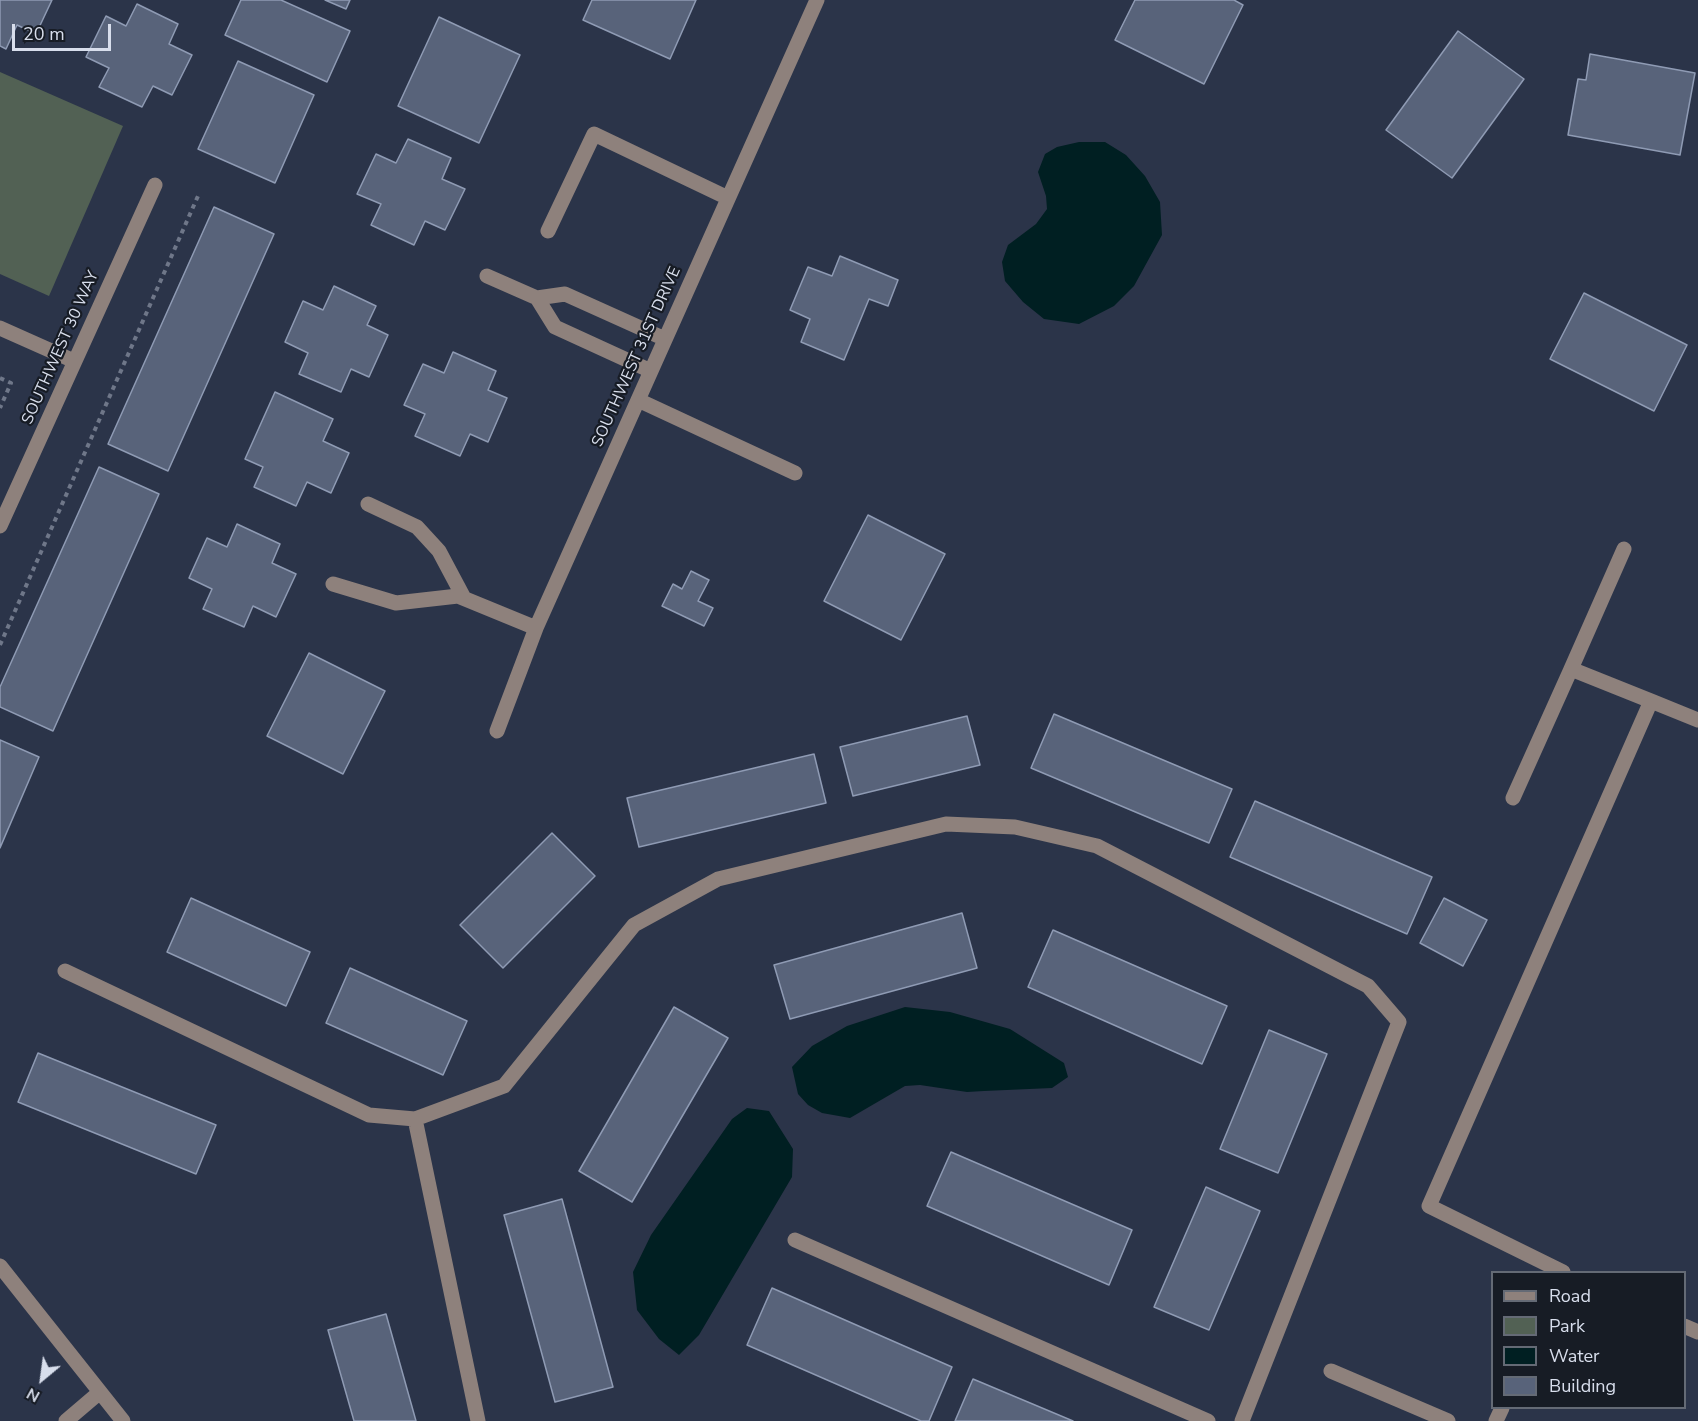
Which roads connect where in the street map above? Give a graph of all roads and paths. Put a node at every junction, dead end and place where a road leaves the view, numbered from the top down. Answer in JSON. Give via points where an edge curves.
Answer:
{"nodes":[{"id":1,"x":817,"y":0,"type":"edge"},
{"id":2,"x":155,"y":185,"type":"dead end"},
{"id":3,"x":198,"y":196,"type":"dead end"},
{"id":4,"x":728,"y":198,"type":"junction"},
{"id":5,"x":548,"y":231,"type":"dead end"},
{"id":6,"x":487,"y":276,"type":"dead end"},
{"id":7,"x":537,"y":298,"type":"junction"},
{"id":8,"x":0,"y":328,"type":"edge"},
{"id":9,"x":665,"y":339,"type":"junction"},
{"id":10,"x":75,"y":361,"type":"junction"},
{"id":11,"x":651,"y":370,"type":"junction"},
{"id":12,"x":0,"y":378,"type":"edge"},
{"id":13,"x":638,"y":400,"type":"junction"},
{"id":14,"x":0,"y":408,"type":"edge"},
{"id":15,"x":795,"y":473,"type":"dead end"},
{"id":16,"x":368,"y":504,"type":"dead end"},
{"id":17,"x":0,"y":526,"type":"edge"},
{"id":18,"x":1624,"y":549,"type":"dead end"},
{"id":19,"x":333,"y":584,"type":"dead end"},
{"id":20,"x":464,"y":598,"type":"junction"},
{"id":21,"x":536,"y":628,"type":"junction"},
{"id":22,"x":0,"y":645,"type":"edge"},
{"id":23,"x":1571,"y":669,"type":"junction"},
{"id":24,"x":1651,"y":701,"type":"junction"},
{"id":25,"x":1698,"y":720,"type":"edge"},
{"id":26,"x":497,"y":731,"type":"dead end"},
{"id":27,"x":1513,"y":798,"type":"dead end"},
{"id":28,"x":65,"y":971,"type":"dead end"},
{"id":29,"x":415,"y":1119,"type":"junction"},
{"id":30,"x":795,"y":1240,"type":"dead end"},
{"id":31,"x":0,"y":1266,"type":"edge"},
{"id":32,"x":1560,"y":1271,"type":"edge"},
{"id":33,"x":1331,"y":1371,"type":"dead end"},
{"id":34,"x":100,"y":1392,"type":"junction"},
{"id":35,"x":66,"y":1421,"type":"edge"},
{"id":36,"x":123,"y":1421,"type":"edge"},
{"id":37,"x":478,"y":1421,"type":"edge"},
{"id":38,"x":1208,"y":1421,"type":"edge"},
{"id":39,"x":1242,"y":1421,"type":"edge"},
{"id":40,"x":1448,"y":1421,"type":"edge"}],
"edges":[{"from":1,"to":4,"type":"street","name":"SOUTHWEST 31ST DRIVE"},
{"from":2,"to":10,"type":"street","name":"SOUTHWEST 30 WAY"},
{"from":3,"to":22,"type":"path"},
{"from":4,"to":5,"type":"street","via":[[594,134]]},
{"from":4,"to":9,"type":"street","name":"SOUTHWEST 31ST DRIVE"},
{"from":6,"to":7,"type":"street"},
{"from":7,"to":9,"type":"street","via":[[565,294]]},
{"from":7,"to":11,"type":"street","via":[[555,327]]},
{"from":8,"to":10,"type":"street"},
{"from":9,"to":11,"type":"street","name":"SOUTHWEST 31ST DRIVE"},
{"from":10,"to":17,"type":"street","name":"SOUTHWEST 30 WAY"},
{"from":11,"to":13,"type":"street","name":"SOUTHWEST 31ST DRIVE"},
{"from":12,"to":14,"type":"path","via":[[11,383]]},
{"from":13,"to":15,"type":"street"},
{"from":13,"to":21,"type":"street","name":"SOUTHWEST 31ST DRIVE"},
{"from":16,"to":20,"type":"street","via":[[417,527],[439,551]]},
{"from":18,"to":23,"type":"street"},
{"from":19,"to":20,"type":"street","via":[[396,603]]},
{"from":20,"to":21,"type":"street"},
{"from":21,"to":26,"type":"street","name":"SOUTHWEST 31ST DRIVE"},
{"from":23,"to":24,"type":"street"},
{"from":23,"to":27,"type":"street"},
{"from":24,"to":25,"type":"street"},
{"from":24,"to":32,"type":"street","via":[[1429,1206]]},
{"from":28,"to":29,"type":"street","via":[[369,1115]]},
{"from":29,"to":37,"type":"street"},
{"from":29,"to":39,"type":"street","via":[[504,1086],[634,925],[718,879],[946,824],[1016,827],[1097,846],[1368,986],[1399,1022]]},
{"from":30,"to":38,"type":"street"},
{"from":31,"to":34,"type":"street"},
{"from":33,"to":40,"type":"street"},
{"from":34,"to":35,"type":"street"},
{"from":34,"to":36,"type":"street"}]}
